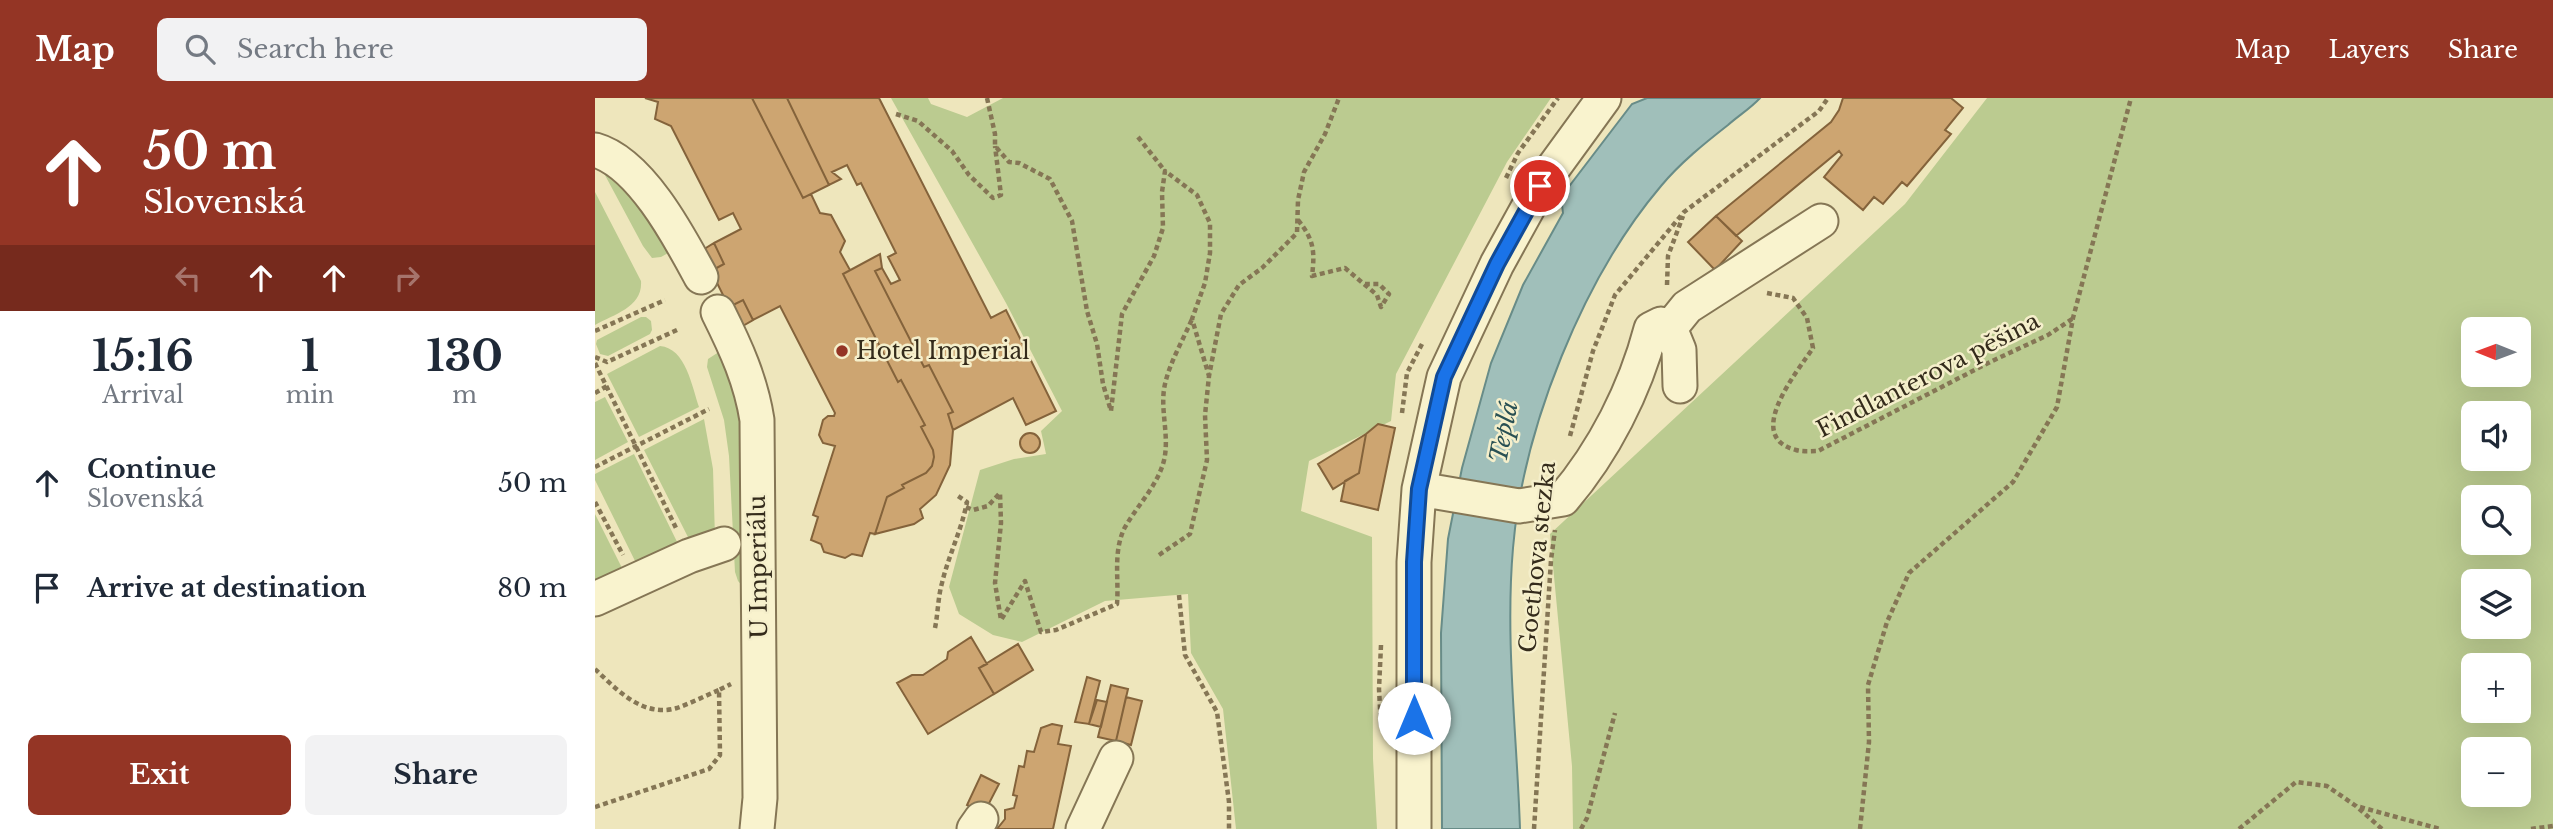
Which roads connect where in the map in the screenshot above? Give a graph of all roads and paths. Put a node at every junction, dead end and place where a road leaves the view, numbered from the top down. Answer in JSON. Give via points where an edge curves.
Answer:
{"nodes":[{"id":1,"x":987,"y":98,"type":"edge"},
{"id":2,"x":1339,"y":98,"type":"edge"},
{"id":3,"x":1604,"y":98,"type":"edge"},
{"id":4,"x":1828,"y":98,"type":"edge"},
{"id":5,"x":2131,"y":98,"type":"edge"},
{"id":6,"x":896,"y":114,"type":"dead end"},
{"id":7,"x":1138,"y":137,"type":"dead end"},
{"id":8,"x":995,"y":146,"type":"junction"},
{"id":9,"x":595,"y":150,"type":"edge"},
{"id":10,"x":1165,"y":171,"type":"junction"},
{"id":11,"x":1684,"y":212,"type":"junction"},
{"id":12,"x":1298,"y":219,"type":"junction"},
{"id":13,"x":1821,"y":221,"type":"dead end"},
{"id":14,"x":701,"y":277,"type":"dead end"},
{"id":15,"x":1365,"y":284,"type":"junction"},
{"id":16,"x":1763,"y":293,"type":"dead end"},
{"id":17,"x":665,"y":300,"type":"dead end"},
{"id":18,"x":718,"y":313,"type":"dead end"},
{"id":19,"x":1678,"y":318,"type":"junction"},
{"id":20,"x":2073,"y":318,"type":"junction"},
{"id":21,"x":1192,"y":319,"type":"junction"},
{"id":22,"x":677,"y":330,"type":"dead end"},
{"id":23,"x":595,"y":331,"type":"edge"},
{"id":24,"x":595,"y":356,"type":"edge"},
{"id":25,"x":595,"y":363,"type":"edge"},
{"id":26,"x":1209,"y":376,"type":"junction"},
{"id":27,"x":607,"y":386,"type":"junction"},
{"id":28,"x":1680,"y":386,"type":"dead end"},
{"id":29,"x":595,"y":393,"type":"edge"},
{"id":30,"x":709,"y":408,"type":"dead end"},
{"id":31,"x":1568,"y":441,"type":"dead end"},
{"id":32,"x":637,"y":446,"type":"junction"},
{"id":33,"x":595,"y":467,"type":"edge"},
{"id":34,"x":1432,"y":491,"type":"junction"},
{"id":35,"x":958,"y":496,"type":"dead end"},
{"id":36,"x":1557,"y":500,"type":"junction"},
{"id":37,"x":595,"y":502,"type":"edge"},
{"id":38,"x":966,"y":507,"type":"junction"},
{"id":39,"x":724,"y":544,"type":"dead end"},
{"id":40,"x":1159,"y":555,"type":"dead end"},
{"id":41,"x":689,"y":556,"type":"junction"},
{"id":42,"x":637,"y":581,"type":"junction"},
{"id":43,"x":1179,"y":595,"type":"dead end"},
{"id":44,"x":595,"y":599,"type":"edge"},
{"id":45,"x":936,"y":628,"type":"dead end"},
{"id":46,"x":595,"y":669,"type":"edge"},
{"id":47,"x":759,"y":669,"type":"junction"},
{"id":48,"x":719,"y":690,"type":"junction"},
{"id":49,"x":1615,"y":713,"type":"dead end"},
{"id":50,"x":1116,"y":758,"type":"dead end"},
{"id":51,"x":2356,"y":806,"type":"junction"},
{"id":52,"x":595,"y":807,"type":"edge"},
{"id":53,"x":2553,"y":826,"type":"edge"},
{"id":54,"x":757,"y":829,"type":"edge"},
{"id":55,"x":1083,"y":829,"type":"edge"},
{"id":56,"x":1229,"y":829,"type":"edge"},
{"id":57,"x":1414,"y":829,"type":"edge"},
{"id":58,"x":1534,"y":829,"type":"edge"},
{"id":59,"x":1581,"y":829,"type":"edge"},
{"id":60,"x":1860,"y":829,"type":"edge"},
{"id":61,"x":2239,"y":829,"type":"edge"},
{"id":62,"x":2382,"y":829,"type":"edge"},
{"id":63,"x":2440,"y":829,"type":"edge"},
{"id":64,"x":2531,"y":829,"type":"edge"}],
"edges":[{"from":1,"to":8,"type":"path"},
{"from":2,"to":12,"type":"path","via":[[1304,172]]},
{"from":3,"to":34,"type":"street","via":[[1540,186],[1444,377]]},
{"from":4,"to":11,"type":"path","name":"Goethova stezka","via":[[1819,111]]},
{"from":5,"to":20,"type":"path","name":"Findlanterova pěšina"},
{"from":6,"to":8,"type":"path","via":[[918,121],[993,198],[1001,195]]},
{"from":7,"to":10,"type":"path"},
{"from":8,"to":10,"type":"path","via":[[1009,162],[1050,179],[1072,221],[1111,411],[1122,314],[1154,256],[1163,228]]},
{"from":9,"to":14,"type":"street","via":[[625,168],[654,198]]},
{"from":10,"to":21,"type":"path","via":[[1197,195],[1210,223],[1205,283]]},
{"from":11,"to":19,"type":"path","via":[[1668,256],[1667,286]]},
{"from":11,"to":31,"type":"path","name":"Goethova stezka","via":[[1615,295],[1593,351]]},
{"from":12,"to":15,"type":"path","via":[[1311,236],[1312,276],[1345,268]]},
{"from":12,"to":26,"type":"path","via":[[1297,233],[1238,285],[1221,314]]},
{"from":13,"to":19,"type":"street"},
{"from":15,"to":15,"type":"path","via":[[1377,295],[1381,307],[1389,294],[1379,284]]},
{"from":16,"to":20,"type":"path","name":"Findlanterova pěšina","via":[[1793,298],[1807,318],[1812,348],[1775,410],[1772,427],[1779,442],[1796,450],[1818,451],[2048,335]]},
{"from":17,"to":23,"type":"path"},
{"from":18,"to":47,"type":"street","name":"U Imperiálu","via":[[747,374],[757,420]]},
{"from":19,"to":28,"type":"street"},
{"from":19,"to":36,"type":"street","via":[[1651,329],[1616,418],[1581,478]]},
{"from":20,"to":60,"type":"path","via":[[2057,407],[2013,482],[1909,573],[1887,622],[1868,685],[1869,742]]},
{"from":21,"to":26,"type":"path"},
{"from":21,"to":38,"type":"path","via":[[1165,384],[1163,464],[1124,531],[1117,565],[1117,604],[1041,632],[1025,581],[1001,620],[995,583],[1000,493],[988,506]]},
{"from":22,"to":24,"type":"path","via":[[607,362]]},
{"from":25,"to":27,"type":"path"},
{"from":26,"to":40,"type":"path","via":[[1207,460],[1190,534]]},
{"from":27,"to":29,"type":"path"},
{"from":27,"to":32,"type":"path"},
{"from":30,"to":32,"type":"path"},
{"from":32,"to":33,"type":"path"},
{"from":32,"to":41,"type":"path"},
{"from":34,"to":36,"type":"street","via":[[1519,506]]},
{"from":34,"to":57,"type":"street","via":[[1414,562]]},
{"from":35,"to":38,"type":"path","via":[[967,502]]},
{"from":36,"to":58,"type":"path","name":"Goethova stezka"},
{"from":37,"to":42,"type":"path"},
{"from":38,"to":45,"type":"path","via":[[941,585]]},
{"from":39,"to":41,"type":"street"},
{"from":41,"to":42,"type":"street"},
{"from":42,"to":44,"type":"street"},
{"from":43,"to":56,"type":"path","via":[[1185,655],[1217,712]]},
{"from":46,"to":48,"type":"path","via":[[631,701],[649,708],[674,709]]},
{"from":47,"to":48,"type":"path"},
{"from":47,"to":54,"type":"street","name":"U Imperiálu"},
{"from":48,"to":52,"type":"path","via":[[720,755],[709,769]]},
{"from":49,"to":59,"type":"path"},
{"from":50,"to":55,"type":"street"},
{"from":51,"to":61,"type":"path","via":[[2327,786],[2296,782]]},
{"from":51,"to":62,"type":"path"},
{"from":51,"to":63,"type":"path"},
{"from":53,"to":64,"type":"path"}]}
